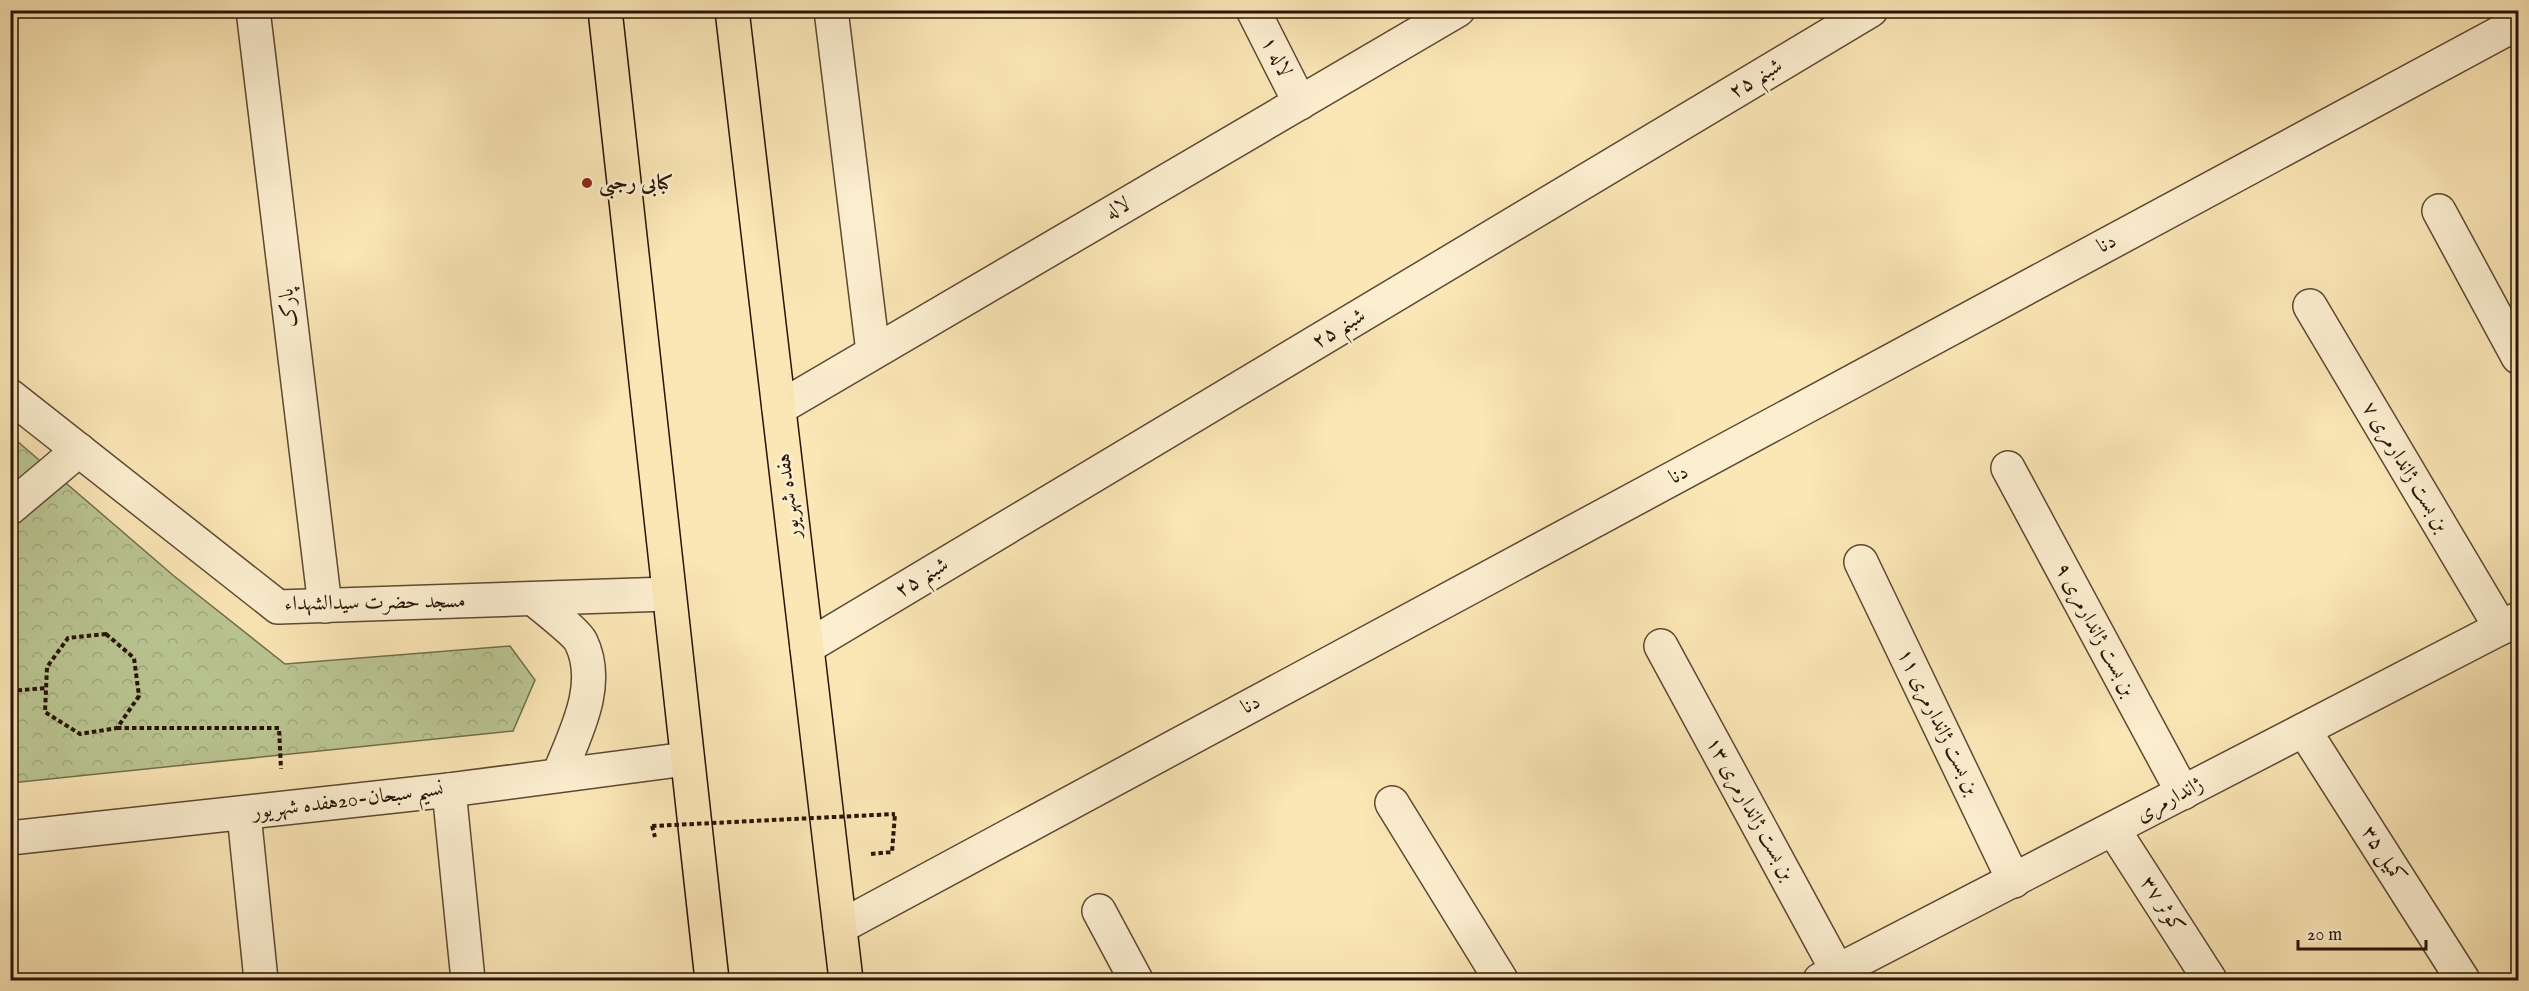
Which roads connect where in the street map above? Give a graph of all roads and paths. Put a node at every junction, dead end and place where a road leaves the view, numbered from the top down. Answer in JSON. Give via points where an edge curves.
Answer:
{"nodes":[{"id":1,"x":253,"y":10,"type":"edge"},
{"id":2,"x":605,"y":10,"type":"edge"},
{"id":3,"x":732,"y":10,"type":"edge"},
{"id":4,"x":831,"y":10,"type":"edge"},
{"id":5,"x":1253,"y":10,"type":"edge"},
{"id":6,"x":1458,"y":10,"type":"edge"},
{"id":7,"x":1871,"y":10,"type":"edge"},
{"id":8,"x":2518,"y":23,"type":"edge"},
{"id":9,"x":1300,"y":103,"type":"junction"},
{"id":10,"x":2439,"y":211,"type":"dead end"},
{"id":11,"x":2310,"y":306,"type":"dead end"},
{"id":12,"x":873,"y":352,"type":"junction"},
{"id":13,"x":2518,"y":357,"type":"edge"},
{"id":14,"x":10,"y":396,"type":"edge"},
{"id":15,"x":779,"y":408,"type":"junction"},
{"id":16,"x":79,"y":450,"type":"junction"},
{"id":17,"x":2008,"y":468,"type":"dead end"},
{"id":18,"x":10,"y":508,"type":"edge"},
{"id":19,"x":1862,"y":562,"type":"dead end"},
{"id":20,"x":668,"y":594,"type":"junction"},
{"id":21,"x":534,"y":599,"type":"junction"},
{"id":22,"x":325,"y":606,"type":"junction"},
{"id":23,"x":2510,"y":624,"type":"edge"},
{"id":24,"x":1661,"y":646,"type":"dead end"},
{"id":25,"x":807,"y":647,"type":"junction"},
{"id":26,"x":46,"y":688,"type":"junction"},
{"id":27,"x":10,"y":692,"type":"edge"},
{"id":28,"x":117,"y":728,"type":"junction"},
{"id":29,"x":2304,"y":730,"type":"junction"},
{"id":30,"x":686,"y":759,"type":"junction"},
{"id":31,"x":560,"y":774,"type":"junction"},
{"id":32,"x":449,"y":790,"type":"junction"},
{"id":33,"x":2183,"y":793,"type":"junction"},
{"id":34,"x":1392,"y":803,"type":"dead end"},
{"id":35,"x":283,"y":809,"type":"junction"},
{"id":36,"x":244,"y":814,"type":"junction"},
{"id":37,"x":652,"y":826,"type":"dead end"},
{"id":38,"x":2113,"y":829,"type":"junction"},
{"id":39,"x":10,"y":838,"type":"edge"},
{"id":40,"x":892,"y":852,"type":"dead end"},
{"id":41,"x":2014,"y":881,"type":"junction"},
{"id":42,"x":1099,"y":911,"type":"dead end"},
{"id":43,"x":840,"y":927,"type":"junction"},
{"id":44,"x":1829,"y":976,"type":"edge"},
{"id":45,"x":261,"y":981,"type":"edge"},
{"id":46,"x":468,"y":981,"type":"edge"},
{"id":47,"x":712,"y":981,"type":"edge"},
{"id":48,"x":846,"y":981,"type":"edge"},
{"id":49,"x":1136,"y":981,"type":"edge"},
{"id":50,"x":1501,"y":981,"type":"edge"},
{"id":51,"x":2210,"y":981,"type":"edge"},
{"id":52,"x":2463,"y":981,"type":"edge"}],
"edges":[{"from":1,"to":22,"type":"street","name":"پارک"},
{"from":2,"to":20,"type":"main road"},
{"from":3,"to":15,"type":"main road","name":"هفده شهریور"},
{"from":4,"to":12,"type":"street"},
{"from":5,"to":9,"type":"street","name":"لاله ۱"},
{"from":6,"to":9,"type":"street","name":"لاله"},
{"from":7,"to":25,"type":"street","name":"شبنم ۲۵"},
{"from":8,"to":43,"type":"street","name":"دنا"},
{"from":9,"to":12,"type":"street","name":"لاله"},
{"from":10,"to":13,"type":"street"},
{"from":11,"to":23,"type":"street","name":"بن بست ژاندارمری ۷"},
{"from":12,"to":15,"type":"street","name":"لاله"},
{"from":14,"to":16,"type":"street","name":"مسجد حضرت سیدالشهداء"},
{"from":15,"to":25,"type":"main road","name":"هفده شهریور"},
{"from":16,"to":18,"type":"street"},
{"from":16,"to":22,"type":"street","name":"مسجد حضرت سیدالشهداء","via":[[278,608]]},
{"from":17,"to":33,"type":"street","name":"بن بست ژاندارمری ۹"},
{"from":19,"to":41,"type":"street","name":"بن بست ژاندارمری ۱۱"},
{"from":20,"to":21,"type":"street","name":"مسجد حضرت سیدالشهداء"},
{"from":20,"to":30,"type":"main road"},
{"from":21,"to":22,"type":"street","name":"مسجد حضرت سیدالشهداء"},
{"from":21,"to":31,"type":"street","via":[[581,640],[589,670],[585,708]]},
{"from":23,"to":29,"type":"street","name":"ژاندارمری"},
{"from":24,"to":44,"type":"street","name":"بن بست ژاندارمری ۱۳"},
{"from":25,"to":43,"type":"main road","name":"هفده شهریور"},
{"from":26,"to":27,"type":"path"},
{"from":26,"to":28,"type":"path","via":[[45,712],[80,734]]},
{"from":26,"to":28,"type":"path","via":[[47,667],[68,638],[106,634],[134,658],[139,696]]},
{"from":28,"to":35,"type":"path","via":[[279,728]]},
{"from":29,"to":33,"type":"street","name":"ژاندارمری"},
{"from":29,"to":52,"type":"street","name":"کمیل ۳۵"},
{"from":30,"to":31,"type":"street","name":"نسیم سبحان-20هفده شهریور"},
{"from":30,"to":47,"type":"main road"},
{"from":31,"to":32,"type":"street","name":"نسیم سبحان-20هفده شهریور"},
{"from":32,"to":35,"type":"street","name":"نسیم سبحان-20هفده شهریور"},
{"from":32,"to":46,"type":"street"},
{"from":33,"to":38,"type":"street","name":"ژاندارمری"},
{"from":34,"to":50,"type":"street"},
{"from":35,"to":36,"type":"street","name":"نسیم سبحان-20هفده شهریور"},
{"from":36,"to":39,"type":"street","name":"نسیم سبحان-20هفده شهریور"},
{"from":36,"to":45,"type":"street"},
{"from":37,"to":40,"type":"path","bridge":true,"via":[[895,814]]},
{"from":38,"to":41,"type":"street","name":"ژاندارمری"},
{"from":38,"to":51,"type":"street","name":"کوثر ۳۷"},
{"from":41,"to":44,"type":"street","name":"ژاندارمری"},
{"from":42,"to":49,"type":"street"},
{"from":43,"to":48,"type":"main road","name":"هفده شهریور"}]}
